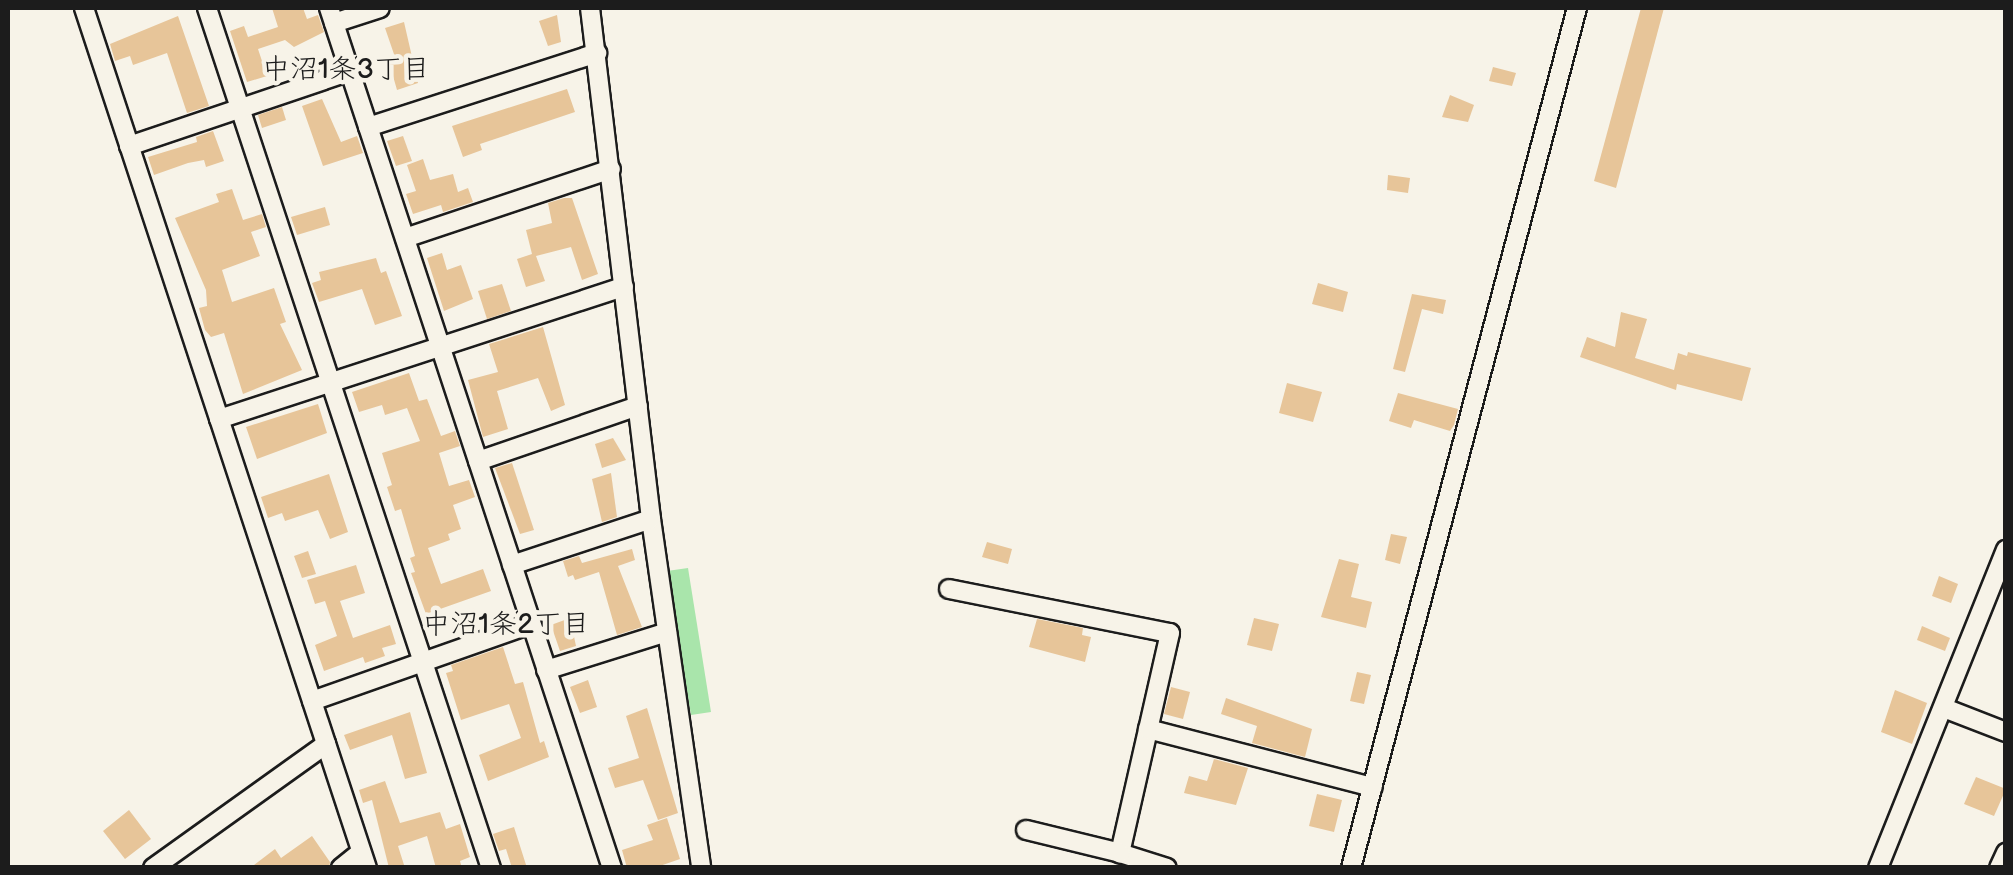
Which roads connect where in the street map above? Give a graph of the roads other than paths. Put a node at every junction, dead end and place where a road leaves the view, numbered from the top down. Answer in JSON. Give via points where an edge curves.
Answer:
{"nodes":[{"id":1,"x":84,"y":8,"type":"edge"},
{"id":2,"x":207,"y":8,"type":"edge"},
{"id":3,"x":380,"y":8,"type":"edge"},
{"id":4,"x":590,"y":8,"type":"edge"},
{"id":5,"x":1577,"y":8,"type":"edge"},
{"id":6,"x":331,"y":15,"type":"edge"},
{"id":7,"x":597,"y":53,"type":"junction"},
{"id":8,"x":350,"y":71,"type":"junction"},
{"id":9,"x":240,"y":108,"type":"junction"},
{"id":10,"x":368,"y":127,"type":"junction"},
{"id":11,"x":129,"y":146,"type":"junction"},
{"id":12,"x":610,"y":169,"type":"junction"},
{"id":13,"x":405,"y":238,"type":"junction"},
{"id":14,"x":624,"y":288,"type":"junction"},
{"id":15,"x":441,"y":348,"type":"junction"},
{"id":16,"x":332,"y":385,"type":"junction"},
{"id":17,"x":638,"y":406,"type":"junction"},
{"id":18,"x":219,"y":418,"type":"junction"},
{"id":19,"x":478,"y":461,"type":"junction"},
{"id":20,"x":652,"y":520,"type":"junction"},
{"id":21,"x":2006,"y":550,"type":"edge"},
{"id":22,"x":512,"y":565,"type":"junction"},
{"id":23,"x":949,"y":589,"type":"dead end"},
{"id":24,"x":532,"y":624,"type":"junction"},
{"id":25,"x":667,"y":632,"type":"junction"},
{"id":26,"x":423,"y":661,"type":"junction"},
{"id":27,"x":546,"y":670,"type":"junction"},
{"id":28,"x":312,"y":700,"type":"junction"},
{"id":29,"x":1944,"y":708,"type":"junction"},
{"id":30,"x":1148,"y":730,"type":"junction"},
{"id":31,"x":2006,"y":732,"type":"edge"},
{"id":32,"x":326,"y":744,"type":"junction"},
{"id":33,"x":1373,"y":787,"type":"junction"},
{"id":34,"x":1026,"y":830,"type":"dead end"},
{"id":35,"x":1120,"y":853,"type":"junction"},
{"id":36,"x":2006,"y":853,"type":"edge"},
{"id":37,"x":364,"y":860,"type":"edge"},
{"id":38,"x":153,"y":868,"type":"edge"},
{"id":39,"x":341,"y":868,"type":"edge"},
{"id":40,"x":491,"y":868,"type":"edge"},
{"id":41,"x":612,"y":868,"type":"edge"},
{"id":42,"x":700,"y":868,"type":"edge"},
{"id":43,"x":1167,"y":868,"type":"edge"},
{"id":44,"x":1351,"y":868,"type":"edge"},
{"id":45,"x":1878,"y":868,"type":"edge"},
{"id":46,"x":1999,"y":868,"type":"edge"}],
"edges":[{"from":1,"to":11,"type":"street"},
{"from":2,"to":9,"type":"street"},
{"from":3,"to":6,"type":"street"},
{"from":4,"to":7,"type":"street"},
{"from":5,"to":33,"type":"street"},
{"from":6,"to":8,"type":"street"},
{"from":7,"to":10,"type":"street"},
{"from":7,"to":12,"type":"street"},
{"from":8,"to":9,"type":"street"},
{"from":8,"to":10,"type":"street"},
{"from":9,"to":11,"type":"street"},
{"from":9,"to":16,"type":"street"},
{"from":10,"to":13,"type":"street"},
{"from":11,"to":18,"type":"street"},
{"from":12,"to":13,"type":"street"},
{"from":12,"to":14,"type":"street"},
{"from":13,"to":15,"type":"street"},
{"from":14,"to":15,"type":"street"},
{"from":14,"to":17,"type":"street"},
{"from":15,"to":16,"type":"street"},
{"from":15,"to":19,"type":"street"},
{"from":16,"to":18,"type":"street"},
{"from":16,"to":26,"type":"street"},
{"from":17,"to":19,"type":"street"},
{"from":17,"to":20,"type":"street"},
{"from":18,"to":28,"type":"street"},
{"from":19,"to":22,"type":"street"},
{"from":20,"to":22,"type":"street"},
{"from":20,"to":25,"type":"street"},
{"from":21,"to":29,"type":"street"},
{"from":22,"to":24,"type":"street"},
{"from":23,"to":30,"type":"street","via":[[1170,633]]},
{"from":24,"to":26,"type":"street"},
{"from":24,"to":27,"type":"street"},
{"from":25,"to":27,"type":"street"},
{"from":25,"to":42,"type":"street"},
{"from":26,"to":28,"type":"street"},
{"from":26,"to":40,"type":"street"},
{"from":27,"to":41,"type":"street"},
{"from":28,"to":32,"type":"street"},
{"from":29,"to":31,"type":"street"},
{"from":29,"to":45,"type":"street"},
{"from":30,"to":33,"type":"street"},
{"from":30,"to":35,"type":"street"},
{"from":32,"to":37,"type":"street"},
{"from":32,"to":38,"type":"street"},
{"from":33,"to":44,"type":"street"},
{"from":34,"to":35,"type":"street"},
{"from":35,"to":43,"type":"street"},
{"from":36,"to":46,"type":"street"},
{"from":37,"to":39,"type":"street"}]}
